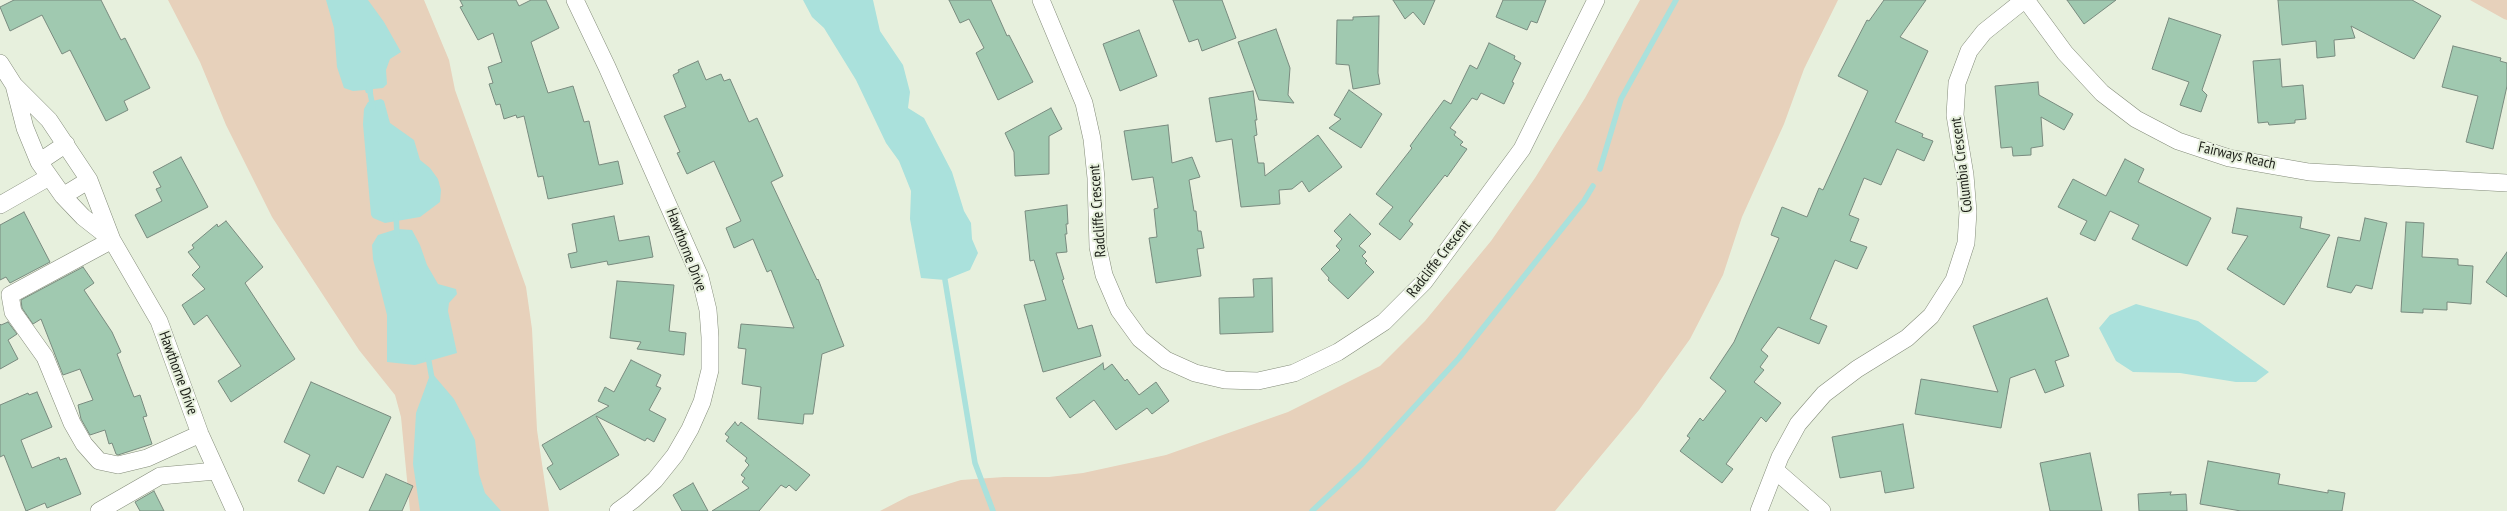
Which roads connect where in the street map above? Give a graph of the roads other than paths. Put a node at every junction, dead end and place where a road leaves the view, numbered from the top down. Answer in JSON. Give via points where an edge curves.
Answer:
{"nodes":[{"id":1,"x":575,"y":0,"type":"edge"},
{"id":2,"x":1041,"y":0,"type":"edge"},
{"id":3,"x":1596,"y":0,"type":"edge"},
{"id":4,"x":2025,"y":0,"type":"edge"},
{"id":5,"x":0,"y":63,"type":"edge"},
{"id":6,"x":14,"y":85,"type":"junction"},
{"id":7,"x":66,"y":144,"type":"junction"},
{"id":8,"x":39,"y":162,"type":"junction"},
{"id":9,"x":49,"y":177,"type":"junction"},
{"id":10,"x":89,"y":180,"type":"junction"},
{"id":11,"x":2507,"y":183,"type":"edge"},
{"id":12,"x":63,"y":196,"type":"junction"},
{"id":13,"x":0,"y":205,"type":"edge"},
{"id":14,"x":112,"y":240,"type":"junction"},
{"id":15,"x":200,"y":434,"type":"junction"},
{"id":16,"x":1775,"y":470,"type":"junction"},
{"id":17,"x":216,"y":471,"type":"junction"},
{"id":18,"x":99,"y":511,"type":"edge"},
{"id":19,"x":234,"y":511,"type":"edge"},
{"id":20,"x":618,"y":511,"type":"edge"},
{"id":21,"x":1759,"y":511,"type":"edge"},
{"id":22,"x":1822,"y":511,"type":"edge"}],
"edges":[{"from":1,"to":20,"type":"street","name":"Hawthorne Drive","via":[[700,277],[708,310],[710,370],[702,402],[690,429],[675,455],[655,480]]},
{"from":2,"to":3,"type":"street","name":"Radcliffe Crescent","via":[[1084,103],[1092,140],[1096,178],[1098,247],[1104,275],[1119,310],[1140,339],[1166,360],[1195,373],[1225,380],[1258,381],[1294,373],[1338,352],[1384,322],[1424,282],[1522,148]]},
{"from":4,"to":11,"type":"street","name":"Fairways Reach","via":[[2065,53],[2102,93],[2136,119],[2178,141],[2229,158],[2310,172]]},
{"from":4,"to":16,"type":"street","name":"Columbia Crescent","via":[[1980,37],[1969,51],[1957,83],[1955,115],[1968,212],[1966,243],[1954,280],[1931,316],[1907,338],[1857,368],[1824,394],[1798,424]]},
{"from":5,"to":6,"type":"street","name":"Hawthorne Drive"},
{"from":6,"to":7,"type":"street","name":"Hawthorne Drive","via":[[49,120]]},
{"from":6,"to":8,"type":"street","name":"Hawthorne Drive","via":[[25,128]]},
{"from":7,"to":8,"type":"street"},
{"from":7,"to":10,"type":"street","name":"Hawthorne Drive"},
{"from":8,"to":9,"type":"street","name":"Hawthorne Drive"},
{"from":9,"to":12,"type":"street","name":"Hawthorne Drive"},
{"from":9,"to":13,"type":"street"},
{"from":10,"to":12,"type":"street"},
{"from":10,"to":14,"type":"street","name":"Hawthorne Drive"},
{"from":12,"to":14,"type":"street","name":"Hawthorne Drive","via":[[83,217]]},
{"from":14,"to":15,"type":"street","name":"Hawthorne Drive","via":[[159,321]]},
{"from":14,"to":15,"type":"street","via":[[10,295],[13,312],[45,357],[72,423],[84,444],[99,461],[118,465],[147,458]]},
{"from":15,"to":17,"type":"street","name":"Hawthorne Drive"},
{"from":16,"to":21,"type":"street","name":"Columbia Crescent"},
{"from":16,"to":22,"type":"street"},
{"from":17,"to":18,"type":"street","via":[[160,476]]},
{"from":17,"to":19,"type":"street","name":"Hawthorne Drive"}]}
